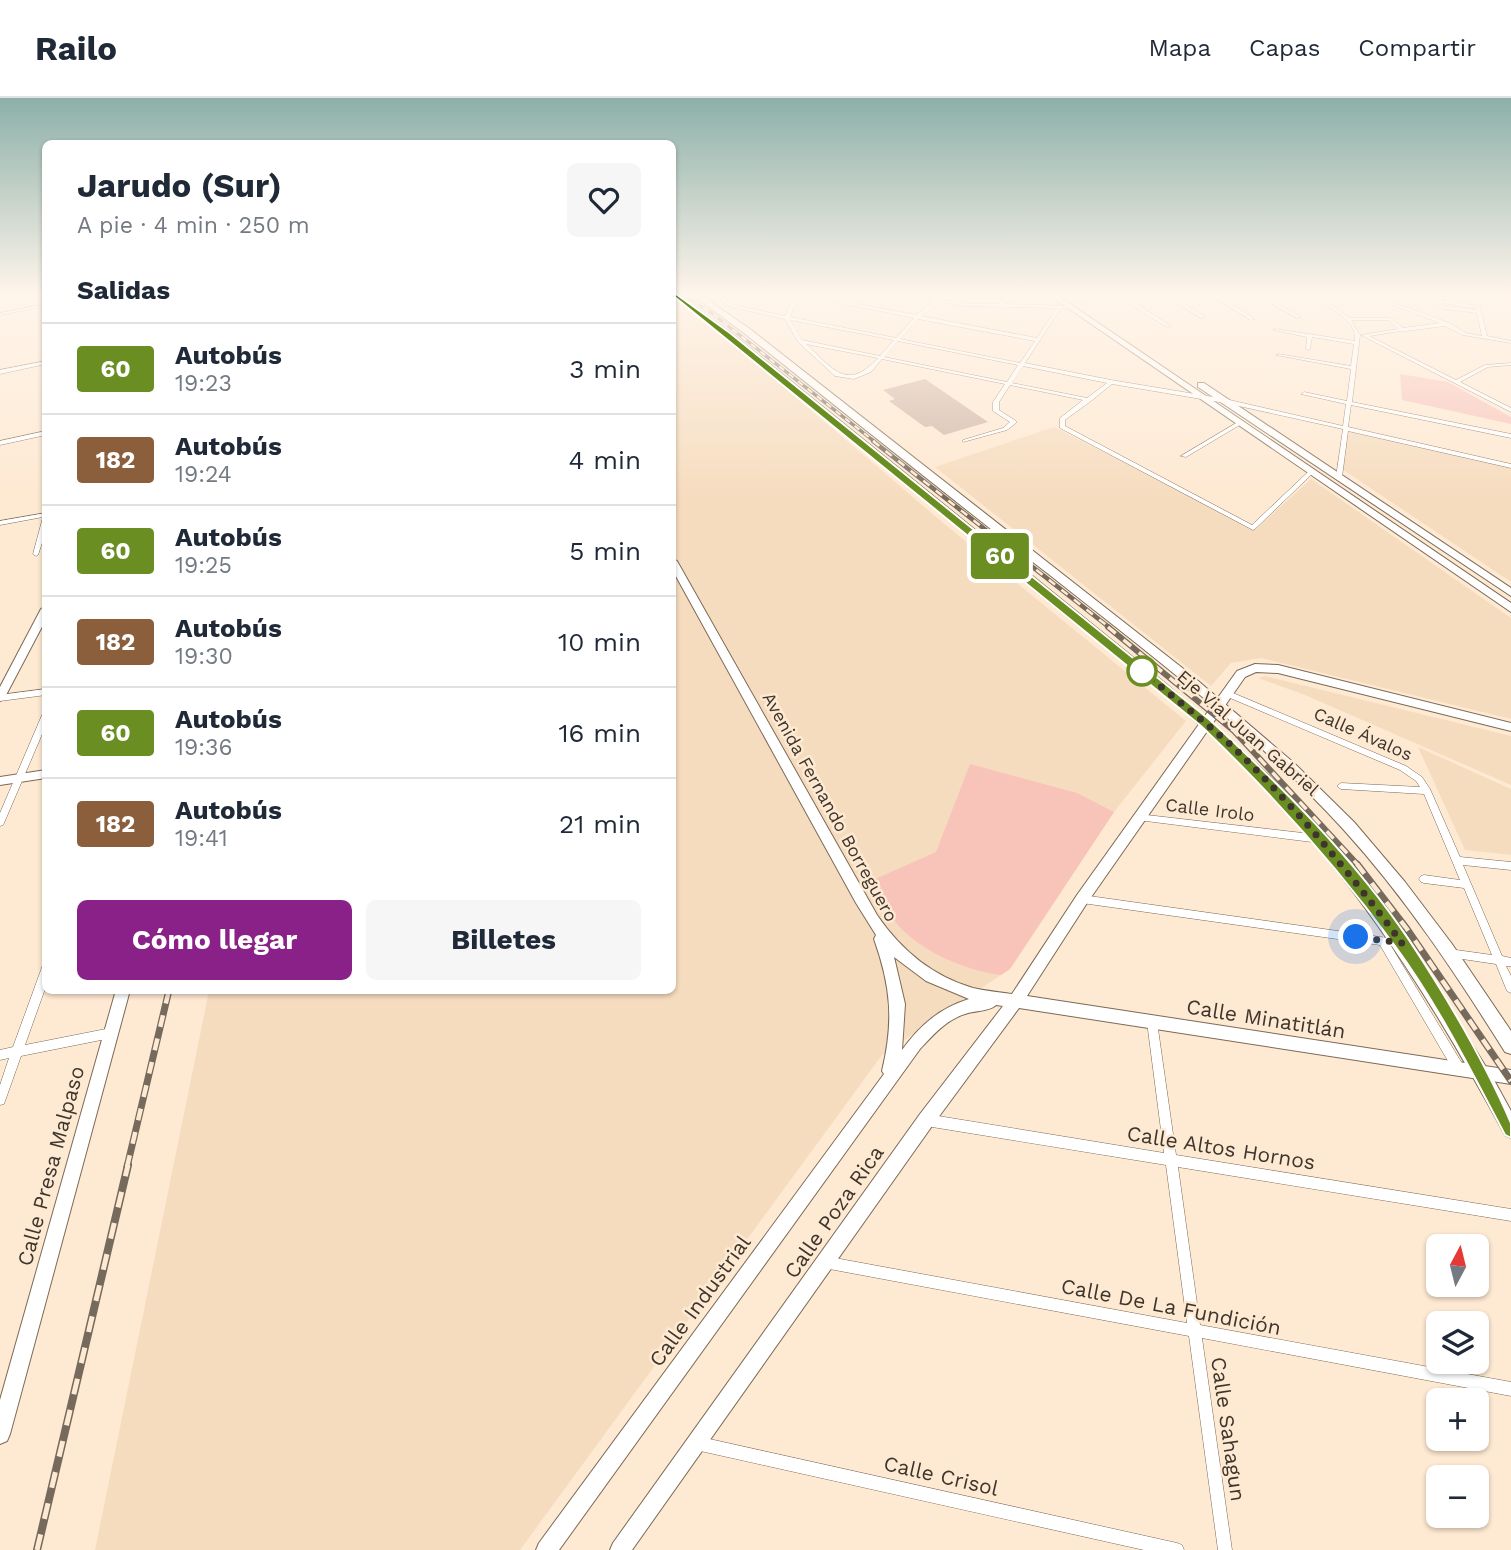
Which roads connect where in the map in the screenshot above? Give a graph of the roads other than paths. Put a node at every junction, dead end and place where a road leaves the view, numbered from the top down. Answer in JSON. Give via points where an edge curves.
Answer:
{"nodes":[{"id":1,"x":42,"y":363,"type":"edge"},
{"id":2,"x":762,"y":363,"type":"edge"},
{"id":3,"x":788,"y":363,"type":"edge"},
{"id":4,"x":824,"y":363,"type":"edge"},
{"id":5,"x":876,"y":363,"type":"edge"},
{"id":6,"x":905,"y":363,"type":"edge"},
{"id":7,"x":1012,"y":363,"type":"edge"},
{"id":8,"x":1154,"y":363,"type":"edge"},
{"id":9,"x":1164,"y":363,"type":"edge"},
{"id":10,"x":1320,"y":363,"type":"edge"},
{"id":11,"x":1354,"y":363,"type":"edge"},
{"id":12,"x":1420,"y":363,"type":"edge"},
{"id":13,"x":1511,"y":364,"type":"edge"},
{"id":14,"x":1023,"y":365,"type":"junction"},
{"id":15,"x":1353,"y":369,"type":"junction"},
{"id":16,"x":0,"y":372,"type":"edge"},
{"id":17,"x":1458,"y":381,"type":"junction"},
{"id":18,"x":1111,"y":382,"type":"junction"},
{"id":19,"x":1010,"y":384,"type":"junction"},
{"id":20,"x":1304,"y":394,"type":"dead end"},
{"id":21,"x":1200,"y":396,"type":"junction"},
{"id":22,"x":1089,"y":400,"type":"junction"},
{"id":23,"x":1225,"y":401,"type":"junction"},
{"id":24,"x":1350,"y":403,"type":"junction"},
{"id":25,"x":1511,"y":410,"type":"edge"},
{"id":26,"x":1240,"y":423,"type":"junction"},
{"id":27,"x":1348,"y":429,"type":"junction"},
{"id":28,"x":42,"y":434,"type":"edge"},
{"id":29,"x":1511,"y":436,"type":"edge"},
{"id":30,"x":965,"y":440,"type":"dead end"},
{"id":31,"x":0,"y":443,"type":"edge"},
{"id":32,"x":1184,"y":456,"type":"dead end"},
{"id":33,"x":1511,"y":466,"type":"edge"},
{"id":34,"x":1311,"y":472,"type":"junction"},
{"id":35,"x":1339,"y":477,"type":"junction"},
{"id":36,"x":42,"y":517,"type":"edge"},
{"id":37,"x":0,"y":523,"type":"edge"},
{"id":38,"x":42,"y":531,"type":"edge"},
{"id":39,"x":36,"y":554,"type":"dead end"},
{"id":40,"x":676,"y":568,"type":"edge"},
{"id":41,"x":1511,"y":593,"type":"edge"},
{"id":42,"x":1511,"y":608,"type":"edge"},
{"id":43,"x":42,"y":617,"type":"edge"},
{"id":44,"x":42,"y":692,"type":"edge"},
{"id":45,"x":0,"y":697,"type":"edge"},
{"id":46,"x":1222,"y":697,"type":"junction"},
{"id":47,"x":1205,"y":723,"type":"junction"},
{"id":48,"x":42,"y":725,"type":"edge"},
{"id":49,"x":1511,"y":727,"type":"edge"},
{"id":50,"x":42,"y":775,"type":"edge"},
{"id":51,"x":20,"y":778,"type":"junction"},
{"id":52,"x":0,"y":781,"type":"edge"},
{"id":53,"x":1341,"y":786,"type":"dead end"},
{"id":54,"x":1427,"y":791,"type":"junction"},
{"id":55,"x":1138,"y":817,"type":"junction"},
{"id":56,"x":0,"y":823,"type":"edge"},
{"id":57,"x":1320,"y":839,"type":"junction"},
{"id":58,"x":1458,"y":861,"type":"junction"},
{"id":59,"x":1511,"y":866,"type":"edge"},
{"id":60,"x":1424,"y":879,"type":"dead end"},
{"id":61,"x":1468,"y":885,"type":"junction"},
{"id":62,"x":1082,"y":899,"type":"junction"},
{"id":63,"x":872,"y":923,"type":"junction"},
{"id":64,"x":1383,"y":941,"type":"junction"},
{"id":65,"x":1402,"y":943,"type":"junction"},
{"id":66,"x":1450,"y":953,"type":"junction"},
{"id":67,"x":1499,"y":960,"type":"junction"},
{"id":68,"x":1511,"y":962,"type":"edge"},
{"id":69,"x":42,"y":981,"type":"edge"},
{"id":70,"x":1511,"y":988,"type":"edge"},
{"id":71,"x":122,"y":994,"type":"edge"},
{"id":72,"x":1015,"y":1002,"type":"junction"},
{"id":73,"x":1152,"y":1022,"type":"junction"},
{"id":74,"x":111,"y":1033,"type":"junction"},
{"id":75,"x":1511,"y":1046,"type":"edge"},
{"id":76,"x":16,"y":1052,"type":"junction"},
{"id":77,"x":0,"y":1055,"type":"edge"},
{"id":78,"x":1459,"y":1069,"type":"junction"},
{"id":79,"x":1482,"y":1073,"type":"junction"},
{"id":80,"x":888,"y":1077,"type":"junction"},
{"id":81,"x":1511,"y":1077,"type":"edge"},
{"id":82,"x":0,"y":1100,"type":"edge"},
{"id":83,"x":926,"y":1120,"type":"junction"},
{"id":84,"x":1511,"y":1129,"type":"edge"},
{"id":85,"x":1169,"y":1158,"type":"junction"},
{"id":86,"x":1511,"y":1215,"type":"edge"},
{"id":87,"x":824,"y":1262,"type":"junction"},
{"id":88,"x":1195,"y":1332,"type":"junction"},
{"id":89,"x":1511,"y":1389,"type":"edge"},
{"id":90,"x":0,"y":1434,"type":"edge"},
{"id":91,"x":696,"y":1443,"type":"junction"},
{"id":92,"x":546,"y":1550,"type":"edge"},
{"id":93,"x":620,"y":1550,"type":"edge"},
{"id":94,"x":1177,"y":1550,"type":"edge"},
{"id":95,"x":1225,"y":1550,"type":"edge"}],
"edges":[{"from":1,"to":16,"type":"street"},
{"from":2,"to":47,"type":"main road","name":"Eje Vial Juan Gabriel"},
{"from":3,"to":46,"type":"main road","name":"Eje Vial Juan Gabriel"},
{"from":4,"to":5,"type":"street","via":[[846,378],[864,374]]},
{"from":6,"to":19,"type":"street"},
{"from":7,"to":14,"type":"street"},
{"from":8,"to":21,"type":"main road"},
{"from":9,"to":23,"type":"main road"},
{"from":10,"to":15,"type":"street"},
{"from":11,"to":15,"type":"street"},
{"from":12,"to":17,"type":"street"},
{"from":13,"to":17,"type":"street","via":[[1487,366]]},
{"from":14,"to":18,"type":"street"},
{"from":14,"to":19,"type":"street"},
{"from":15,"to":24,"type":"street"},
{"from":17,"to":25,"type":"street"},
{"from":18,"to":21,"type":"street"},
{"from":18,"to":22,"type":"street"},
{"from":19,"to":22,"type":"street"},
{"from":19,"to":30,"type":"street","via":[[995,407],[1014,422]]},
{"from":20,"to":24,"type":"street"},
{"from":21,"to":23,"type":"street"},
{"from":21,"to":26,"type":"main road"},
{"from":22,"to":34,"type":"street","via":[[1060,424],[1064,429],[1253,528]]},
{"from":23,"to":27,"type":"street"},
{"from":23,"to":35,"type":"main road"},
{"from":24,"to":27,"type":"street"},
{"from":24,"to":29,"type":"street"},
{"from":26,"to":32,"type":"street"},
{"from":26,"to":34,"type":"main road"},
{"from":27,"to":33,"type":"street"},
{"from":27,"to":35,"type":"street"},
{"from":28,"to":31,"type":"street"},
{"from":34,"to":42,"type":"main road"},
{"from":35,"to":41,"type":"main road"},
{"from":36,"to":37,"type":"street"},
{"from":38,"to":39,"type":"street"},
{"from":40,"to":63,"type":"street","name":"Avenida Fernando Borreguero"},
{"from":43,"to":45,"type":"street"},
{"from":44,"to":45,"type":"street"},
{"from":46,"to":47,"type":"street","name":"Calle Poza Rica"},
{"from":46,"to":49,"type":"street","name":"Calle Poza Rica","via":[[1241,674],[1269,667]]},
{"from":46,"to":54,"type":"street","name":"Calle Ávalos","via":[[1404,768]]},
{"from":46,"to":66,"type":"main road","name":"Eje Vial Juan Gabriel","via":[[1323,799]]},
{"from":47,"to":55,"type":"street","name":"Calle Poza Rica"},
{"from":47,"to":57,"type":"main road","name":"Eje Vial Juan Gabriel"},
{"from":48,"to":51,"type":"street"},
{"from":50,"to":51,"type":"street"},
{"from":51,"to":52,"type":"street"},
{"from":51,"to":56,"type":"street"},
{"from":53,"to":54,"type":"street"},
{"from":54,"to":58,"type":"street","name":"Calle Ávalos"},
{"from":55,"to":57,"type":"street","name":"Calle Irolo"},
{"from":55,"to":62,"type":"street","name":"Calle Poza Rica"},
{"from":57,"to":65,"type":"main road","name":"Eje Vial Juan Gabriel"},
{"from":58,"to":59,"type":"street"},
{"from":58,"to":61,"type":"street","name":"Calle Ávalos"},
{"from":60,"to":61,"type":"street"},
{"from":61,"to":67,"type":"street","name":"Calle Ávalos"},
{"from":62,"to":64,"type":"street"},
{"from":62,"to":72,"type":"street","name":"Calle Poza Rica"},
{"from":63,"to":72,"type":"street","name":"Avenida Fernando Borreguero","via":[[899,956],[924,974],[975,995]]},
{"from":63,"to":80,"type":"main road","via":[[898,988],[898,1040]]},
{"from":64,"to":65,"type":"street"},
{"from":64,"to":78,"type":"street"},
{"from":65,"to":79,"type":"main road","name":"Eje Vial Juan Gabriel"},
{"from":66,"to":67,"type":"street"},
{"from":66,"to":75,"type":"main road","name":"Eje Vial Juan Gabriel"},
{"from":67,"to":68,"type":"street"},
{"from":67,"to":70,"type":"street","name":"Calle Ávalos"},
{"from":69,"to":76,"type":"street"},
{"from":71,"to":74,"type":"street","name":"Calle Presa Malpaso"},
{"from":72,"to":73,"type":"street","name":"Calle Minatitlán"},
{"from":72,"to":80,"type":"street","name":"Calle Industrial","via":[[974,1003],[944,1015]]},
{"from":72,"to":83,"type":"street","name":"Calle Poza Rica"},
{"from":73,"to":78,"type":"street","name":"Calle Minatitlán"},
{"from":73,"to":85,"type":"street","name":"Calle Sahagun"},
{"from":74,"to":76,"type":"street"},
{"from":74,"to":90,"type":"street","name":"Calle Presa Malpaso"},
{"from":76,"to":77,"type":"street"},
{"from":76,"to":82,"type":"street"},
{"from":78,"to":79,"type":"main road","name":"Calle Minatitlán"},
{"from":79,"to":81,"type":"street","name":"Calle Minatitlán"},
{"from":79,"to":84,"type":"main road","name":"Eje Vial Juan Gabriel"},
{"from":80,"to":92,"type":"street","name":"Calle Industrial"},
{"from":83,"to":85,"type":"street","name":"Calle Altos Hornos"},
{"from":83,"to":87,"type":"street","name":"Calle Poza Rica"},
{"from":85,"to":86,"type":"street","name":"Calle Altos Hornos"},
{"from":85,"to":88,"type":"street","name":"Calle Sahagun"},
{"from":87,"to":88,"type":"street","name":"Calle De La Fundición"},
{"from":87,"to":91,"type":"street","name":"Calle Poza Rica"},
{"from":88,"to":89,"type":"street","name":"Calle De La Fundición"},
{"from":88,"to":95,"type":"street","name":"Calle Sahagun"},
{"from":91,"to":93,"type":"street","name":"Calle Poza Rica"},
{"from":91,"to":94,"type":"street","name":"Calle Crisol"}]}
